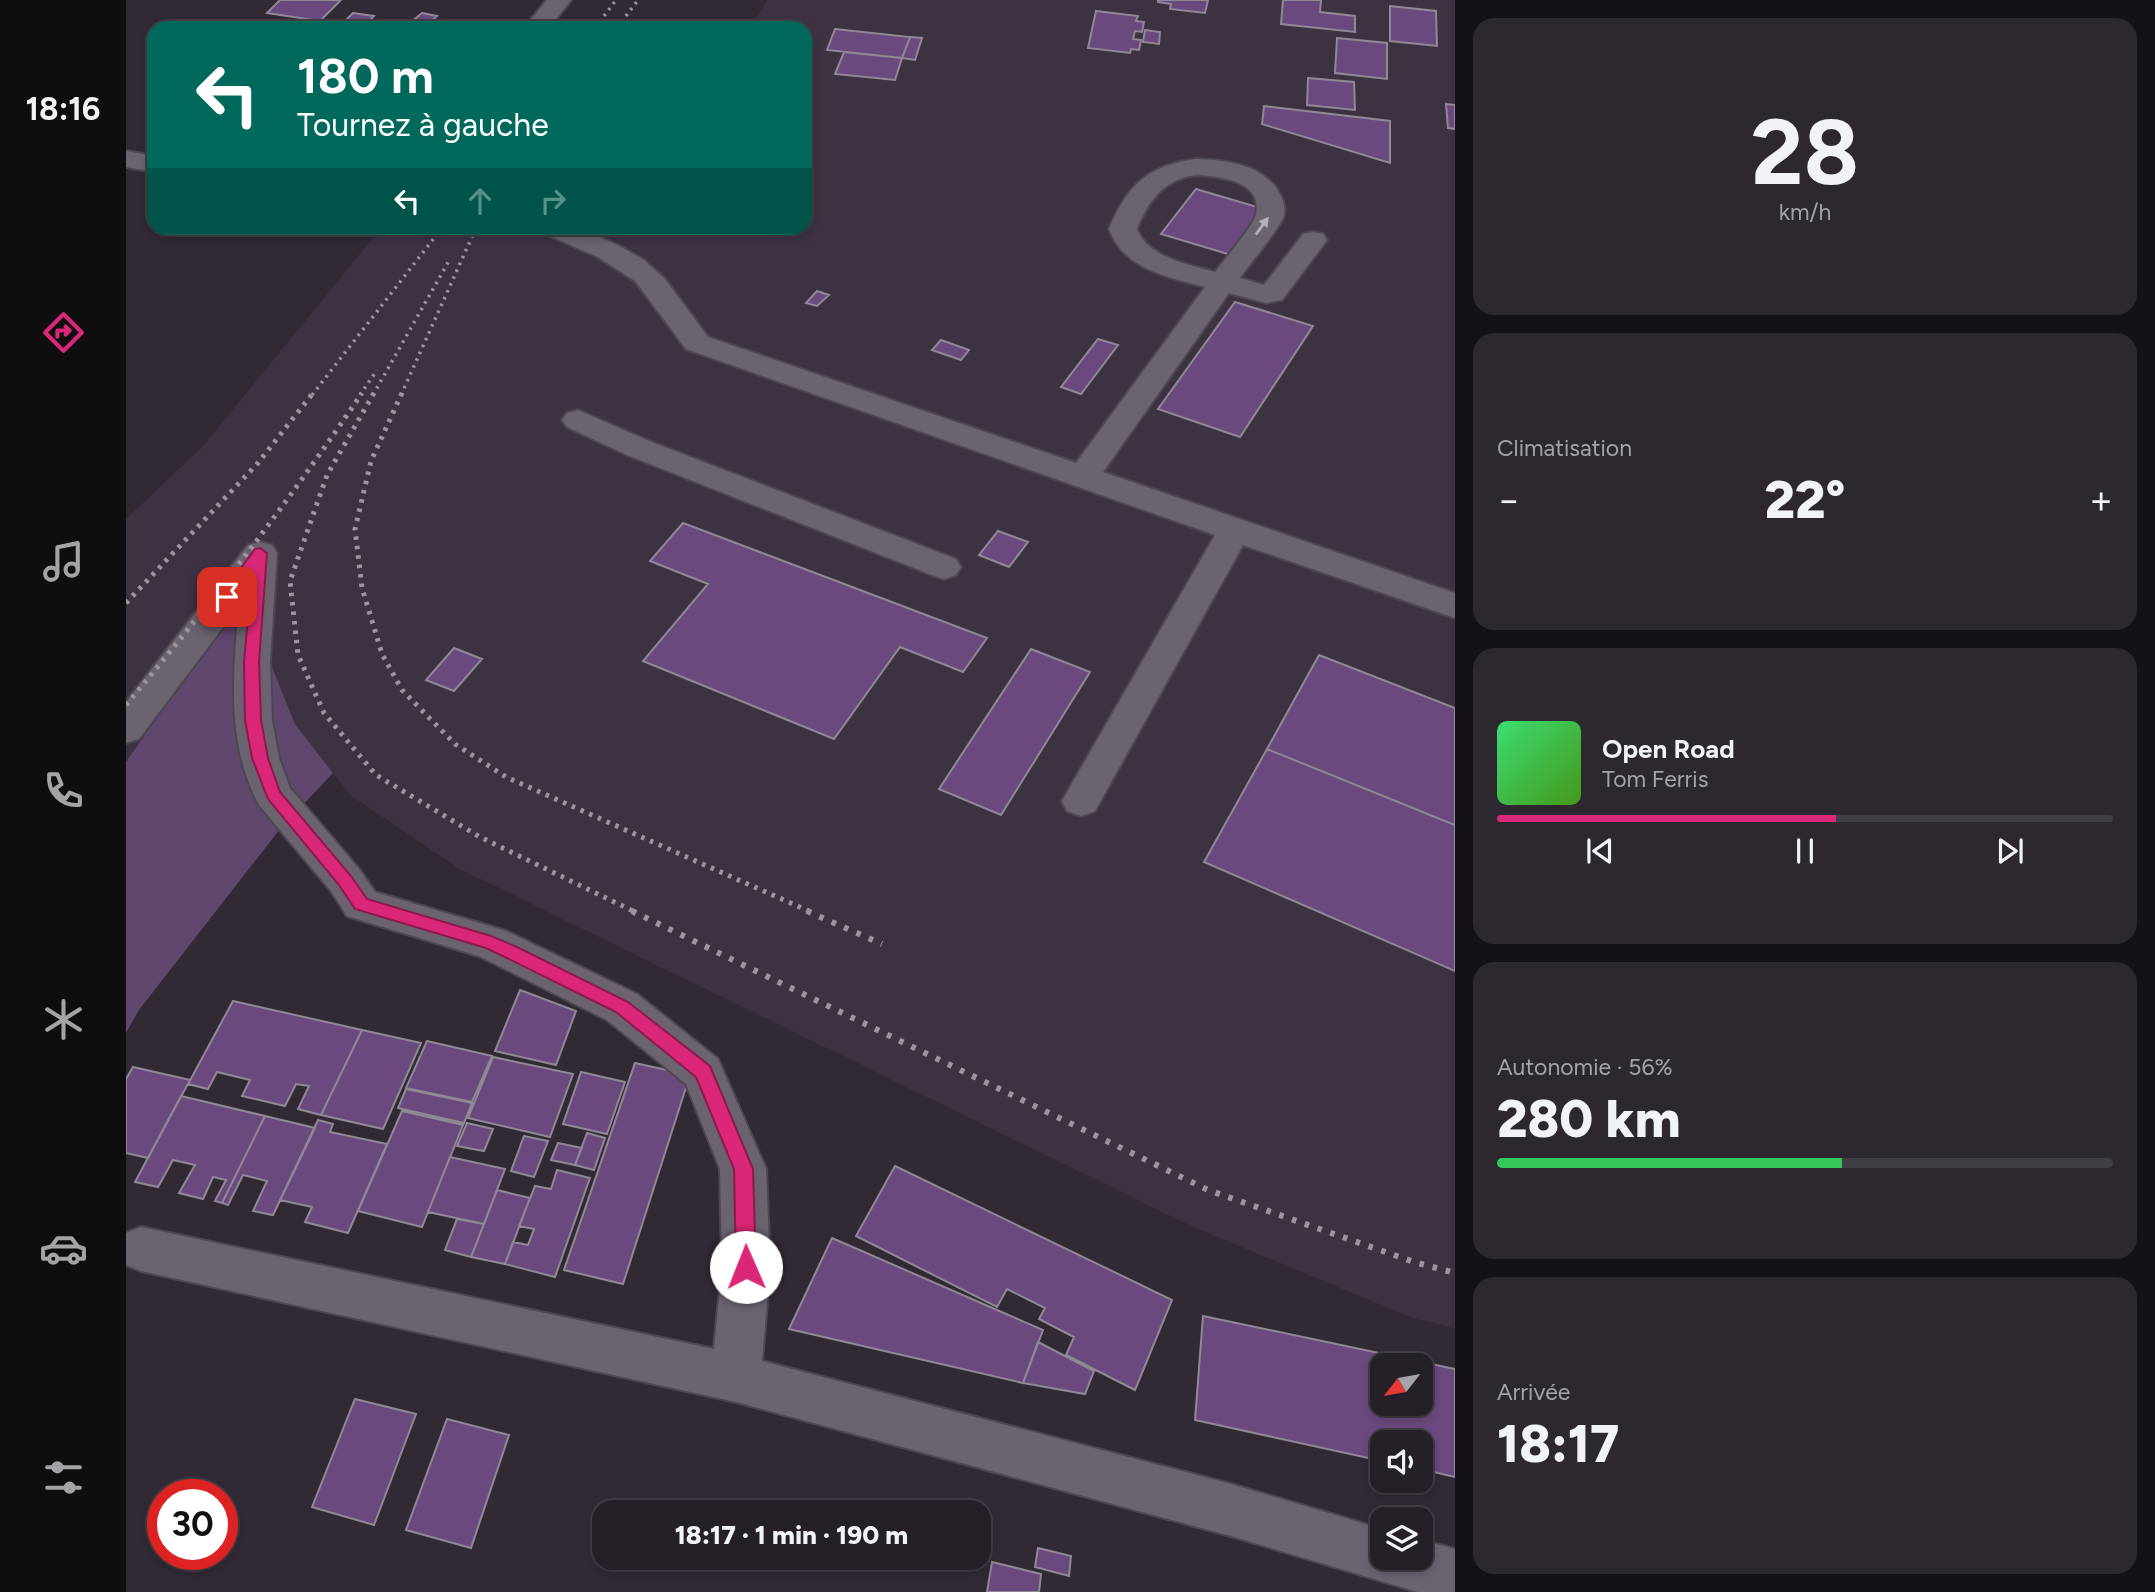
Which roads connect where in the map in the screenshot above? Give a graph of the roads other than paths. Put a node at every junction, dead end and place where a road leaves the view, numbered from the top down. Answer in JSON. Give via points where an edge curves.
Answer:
{"nodes":[{"id":1,"x":559,"y":0,"type":"edge"},
{"id":2,"x":542,"y":21,"type":"edge"},
{"id":3,"x":126,"y":159,"type":"edge"},
{"id":4,"x":147,"y":163,"type":"edge"},
{"id":5,"x":571,"y":235,"type":"edge"},
{"id":6,"x":1313,"y":240,"type":"dead end"},
{"id":7,"x":1222,"y":282,"type":"junction"},
{"id":8,"x":578,"y":420,"type":"dead end"},
{"id":9,"x":1083,"y":477,"type":"junction"},
{"id":10,"x":1236,"y":528,"type":"junction"},
{"id":11,"x":944,"y":567,"type":"dead end"},
{"id":12,"x":1455,"y":606,"type":"edge"},
{"id":13,"x":126,"y":729,"type":"edge"},
{"id":14,"x":1081,"y":801,"type":"dead end"},
{"id":15,"x":141,"y":1249,"type":"dead end"},
{"id":16,"x":736,"y":1378,"type":"junction"},
{"id":17,"x":1370,"y":1552,"type":"edge"},
{"id":18,"x":1433,"y":1570,"type":"edge"},
{"id":19,"x":1455,"y":1576,"type":"edge"}],
"edges":[{"from":1,"to":2,"type":"street"},
{"from":3,"to":4,"type":"street"},
{"from":5,"to":9,"type":"street","via":[[631,264],[654,284],[697,343]]},
{"from":6,"to":7,"type":"street","via":[[1272,294]]},
{"from":7,"to":7,"type":"street","one_way":true,"via":[[1270,216],[1273,203],[1267,190],[1232,171],[1208,167],[1166,173],[1128,216],[1123,229],[1128,243],[1163,264]]},
{"from":7,"to":9,"type":"street"},
{"from":8,"to":11,"type":"street","via":[[638,448]]},
{"from":9,"to":10,"type":"street"},
{"from":10,"to":12,"type":"street"},
{"from":10,"to":14,"type":"street"},
{"from":13,"to":16,"type":"street","via":[[260,553],[252,662],[253,720],[260,758],[273,795],[361,904],[491,943],[622,1007],[703,1072],[743,1169],[746,1267]]},
{"from":15,"to":16,"type":"street"},
{"from":16,"to":17,"type":"street"},
{"from":18,"to":19,"type":"street"}]}
